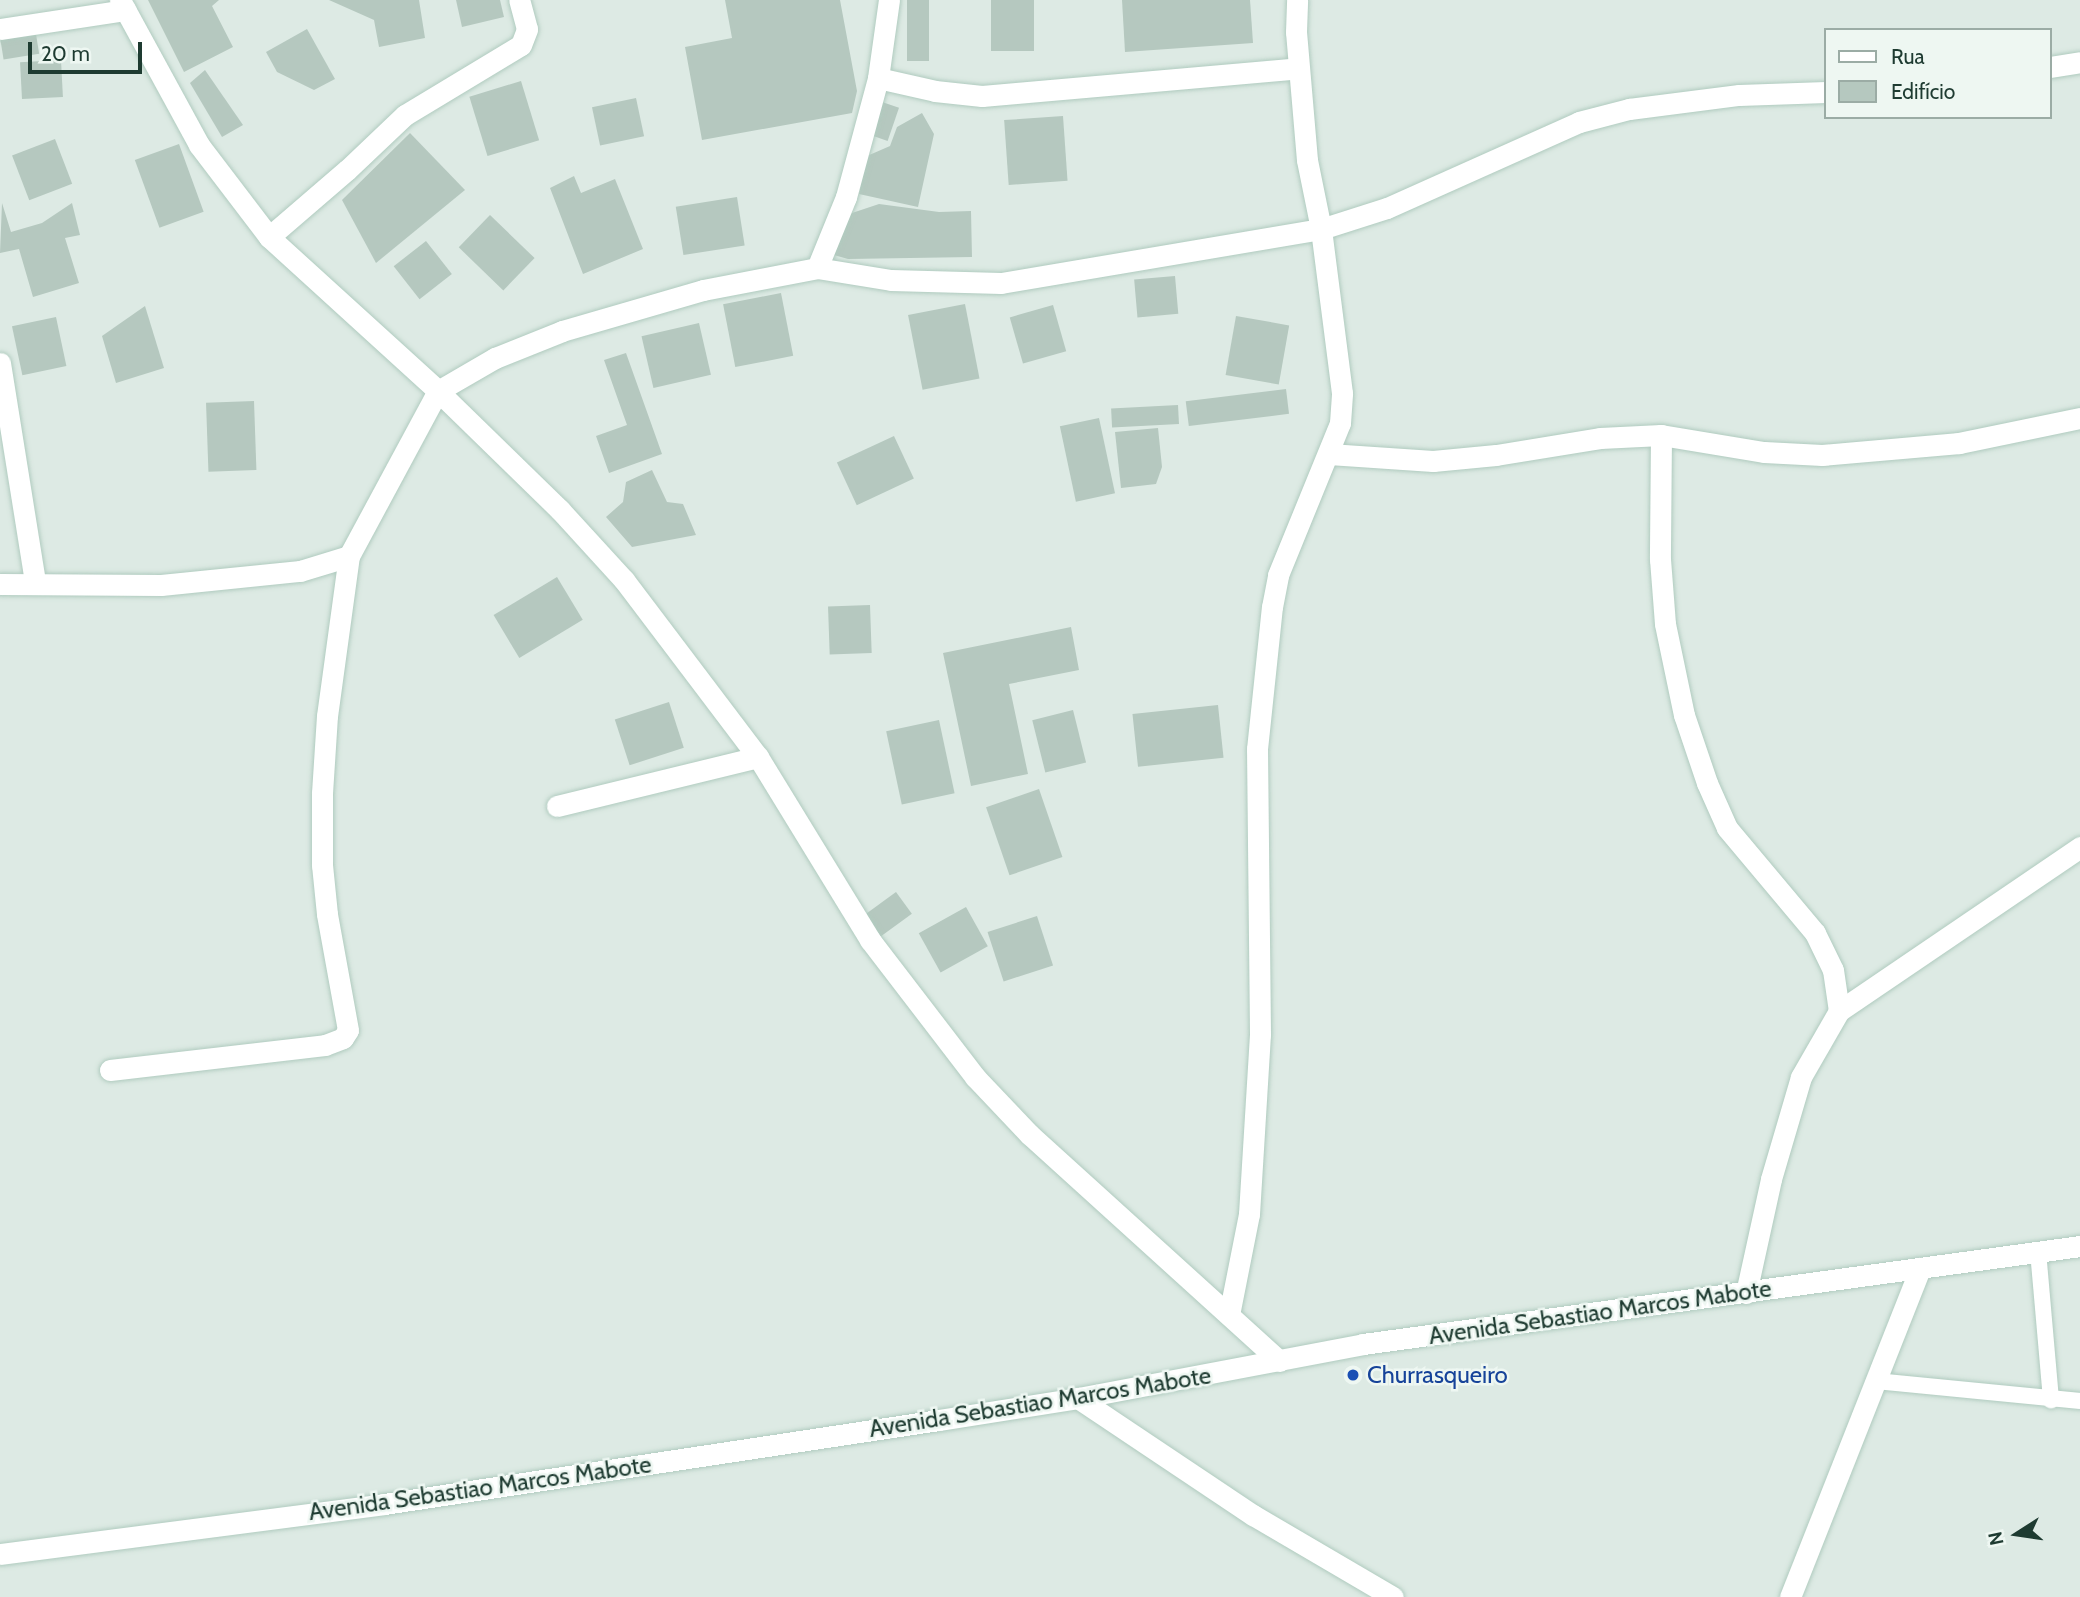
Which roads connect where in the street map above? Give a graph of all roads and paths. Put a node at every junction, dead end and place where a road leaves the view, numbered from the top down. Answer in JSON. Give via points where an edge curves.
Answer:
{"nodes":[{"id":1,"x":519,"y":0,"type":"edge"},
{"id":2,"x":889,"y":0,"type":"edge"},
{"id":3,"x":1297,"y":0,"type":"edge"},
{"id":4,"x":123,"y":5,"type":"edge"},
{"id":5,"x":0,"y":29,"type":"edge"},
{"id":6,"x":2080,"y":62,"type":"edge"},
{"id":7,"x":2052,"y":67,"type":"edge"},
{"id":8,"x":1299,"y":68,"type":"junction"},
{"id":9,"x":878,"y":78,"type":"junction"},
{"id":10,"x":1825,"y":92,"type":"edge"},
{"id":11,"x":1321,"y":229,"type":"junction"},
{"id":12,"x":269,"y":237,"type":"junction"},
{"id":13,"x":817,"y":268,"type":"junction"},
{"id":14,"x":0,"y":363,"type":"edge"},
{"id":15,"x":438,"y":391,"type":"junction"},
{"id":16,"x":2080,"y":418,"type":"edge"},
{"id":17,"x":1661,"y":435,"type":"junction"},
{"id":18,"x":1329,"y":454,"type":"junction"},
{"id":19,"x":349,"y":556,"type":"junction"},
{"id":20,"x":35,"y":582,"type":"junction"},
{"id":21,"x":0,"y":584,"type":"edge"},
{"id":22,"x":758,"y":757,"type":"junction"},
{"id":23,"x":557,"y":806,"type":"dead end"},
{"id":24,"x":2080,"y":847,"type":"edge"},
{"id":25,"x":1839,"y":1012,"type":"junction"},
{"id":26,"x":110,"y":1070,"type":"dead end"},
{"id":27,"x":2080,"y":1246,"type":"edge"},
{"id":28,"x":2038,"y":1251,"type":"junction"},
{"id":29,"x":1920,"y":1268,"type":"junction"},
{"id":30,"x":1746,"y":1293,"type":"junction"},
{"id":31,"x":1229,"y":1315,"type":"junction"},
{"id":32,"x":1279,"y":1361,"type":"junction"},
{"id":33,"x":1876,"y":1381,"type":"junction"},
{"id":34,"x":1078,"y":1398,"type":"junction"},
{"id":35,"x":2051,"y":1400,"type":"junction"},
{"id":36,"x":2080,"y":1401,"type":"edge"},
{"id":37,"x":0,"y":1554,"type":"edge"},
{"id":38,"x":1383,"y":1595,"type":"edge"},
{"id":39,"x":1790,"y":1597,"type":"edge"}],
"edges":[{"from":1,"to":12,"type":"street","via":[[527,29],[520,45],[405,115]]},
{"from":2,"to":9,"type":"street"},
{"from":3,"to":8,"type":"street"},
{"from":4,"to":5,"type":"street"},
{"from":4,"to":12,"type":"street","via":[[199,145]]},
{"from":6,"to":7,"type":"street"},
{"from":8,"to":9,"type":"street","via":[[982,96]]},
{"from":8,"to":11,"type":"street","via":[[1307,160]]},
{"from":9,"to":13,"type":"street","via":[[846,197]]},
{"from":10,"to":11,"type":"street","via":[[1739,95],[1629,109],[1579,122],[1387,208]]},
{"from":11,"to":13,"type":"street","via":[[1001,283],[891,280]]},
{"from":11,"to":18,"type":"street","via":[[1342,393],[1340,423]]},
{"from":12,"to":15,"type":"street"},
{"from":13,"to":15,"type":"street","via":[[702,290],[602,317],[495,358]]},
{"from":14,"to":20,"type":"street"},
{"from":15,"to":19,"type":"street"},
{"from":15,"to":22,"type":"street","via":[[624,580]]},
{"from":16,"to":17,"type":"street","via":[[1959,443],[1822,455],[1764,452]]},
{"from":17,"to":18,"type":"street","via":[[1600,438],[1433,461]]},
{"from":17,"to":25,"type":"street","via":[[1664,611],[1684,715],[1727,828],[1815,933],[1833,970]]},
{"from":18,"to":31,"type":"street","via":[[1278,575],[1272,607],[1257,749],[1260,1034],[1249,1214]]},
{"from":19,"to":20,"type":"street","via":[[300,571],[161,585]]},
{"from":19,"to":26,"type":"street","via":[[330,690],[322,793],[327,914],[348,1030],[343,1038],[326,1045]]},
{"from":20,"to":21,"type":"street"},
{"from":22,"to":23,"type":"street"},
{"from":22,"to":31,"type":"street","via":[[870,940],[975,1077],[1029,1135]]},
{"from":24,"to":25,"type":"street"},
{"from":25,"to":30,"type":"street","via":[[1801,1077],[1771,1179]]},
{"from":27,"to":28,"type":"street","name":"Avenida Sebastiao Marcos Mabote"},
{"from":28,"to":29,"type":"street","name":"Avenida Sebastiao Marcos Mabote"},
{"from":28,"to":35,"type":"lane"},
{"from":29,"to":30,"type":"street","name":"Avenida Sebastiao Marcos Mabote"},
{"from":29,"to":33,"type":"street"},
{"from":30,"to":32,"type":"street","name":"Avenida Sebastiao Marcos Mabote","via":[[1363,1344]]},
{"from":31,"to":32,"type":"street"},
{"from":32,"to":34,"type":"street","name":"Avenida Sebastiao Marcos Mabote"},
{"from":33,"to":35,"type":"lane"},
{"from":33,"to":39,"type":"street"},
{"from":34,"to":37,"type":"street","name":"Avenida Sebastiao Marcos Mabote","via":[[384,1504]]},
{"from":34,"to":38,"type":"street"},
{"from":35,"to":36,"type":"lane"}]}
